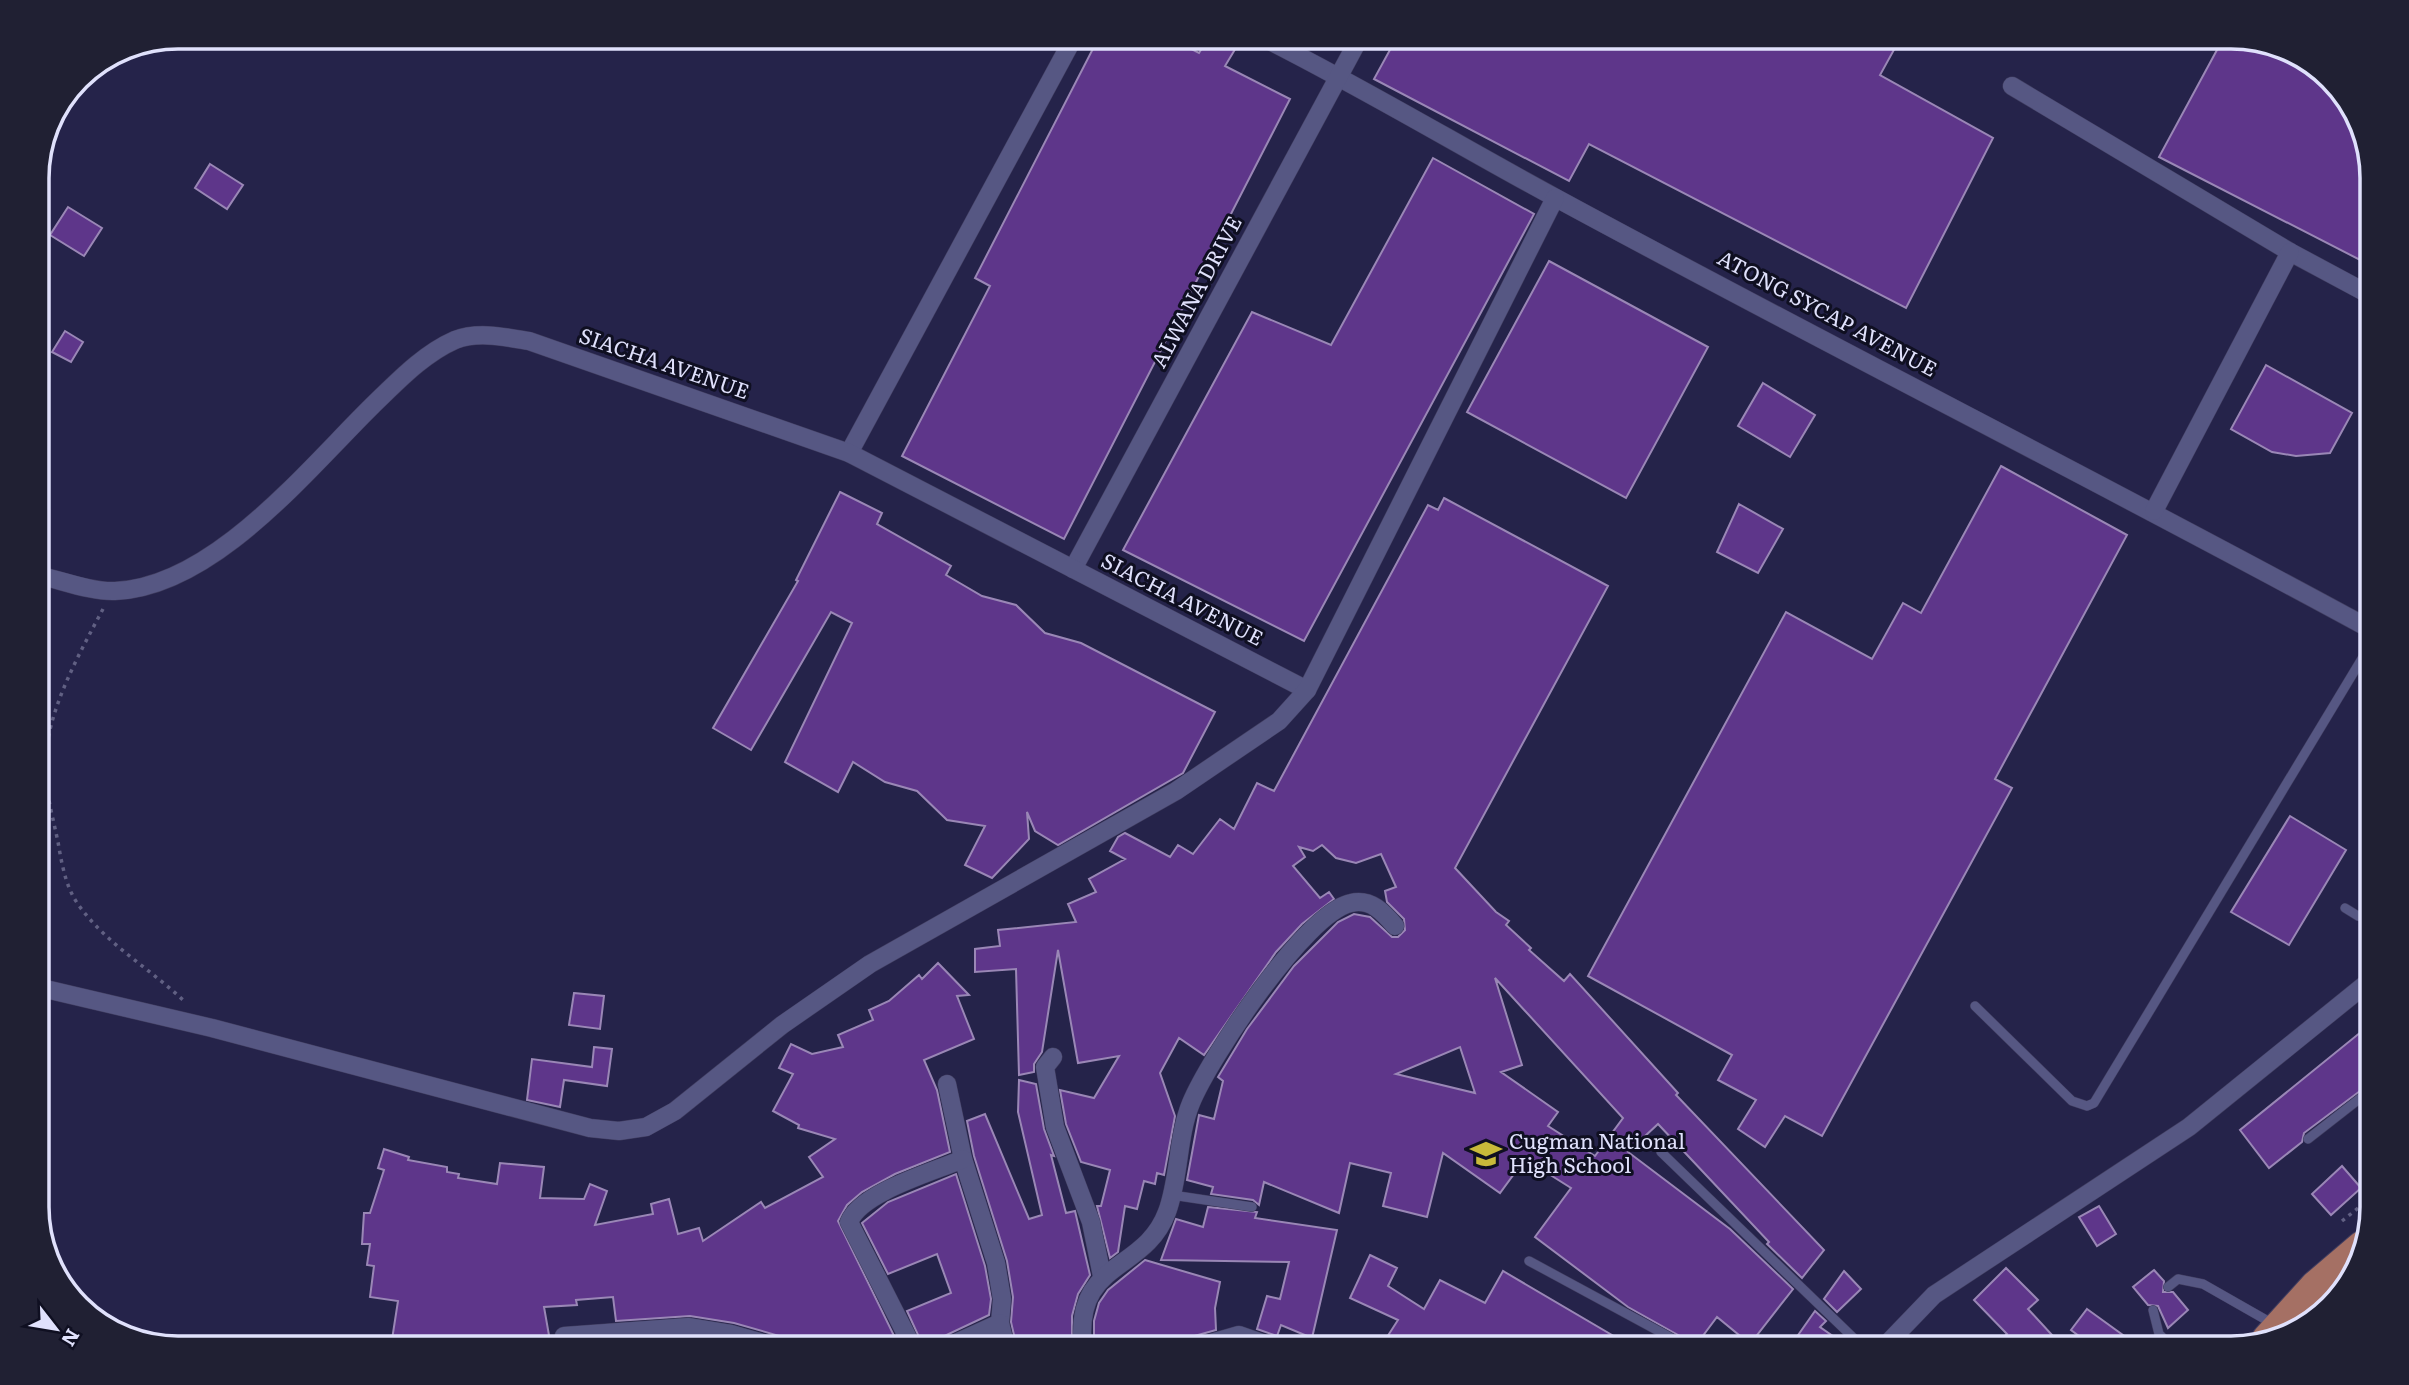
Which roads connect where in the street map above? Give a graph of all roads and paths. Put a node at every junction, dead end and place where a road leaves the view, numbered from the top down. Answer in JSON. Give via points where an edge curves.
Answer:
{"nodes":[{"id":1,"x":1068,"y":49,"type":"edge"},
{"id":2,"x":1286,"y":49,"type":"edge"},
{"id":3,"x":1354,"y":49,"type":"edge"},
{"id":4,"x":1340,"y":76,"type":"junction"},
{"id":5,"x":2012,"y":86,"type":"dead end"},
{"id":6,"x":1555,"y":198,"type":"junction"},
{"id":7,"x":2290,"y":252,"type":"junction"},
{"id":8,"x":2360,"y":290,"type":"edge"},
{"id":9,"x":849,"y":453,"type":"junction"},
{"id":10,"x":2154,"y":511,"type":"junction"},
{"id":11,"x":1073,"y":569,"type":"junction"},
{"id":12,"x":49,"y":578,"type":"edge"},
{"id":13,"x":112,"y":592,"type":"junction"},
{"id":14,"x":2360,"y":623,"type":"edge"},
{"id":15,"x":2360,"y":662,"type":"edge"},
{"id":16,"x":1307,"y":690,"type":"junction"},
{"id":17,"x":49,"y":736,"type":"edge"},
{"id":18,"x":49,"y":790,"type":"edge"},
{"id":19,"x":2345,"y":908,"type":"dead end"},
{"id":20,"x":2360,"y":916,"type":"edge"},
{"id":21,"x":1395,"y":926,"type":"dead end"},
{"id":22,"x":2360,"y":989,"type":"edge"},
{"id":23,"x":49,"y":990,"type":"edge"},
{"id":24,"x":1975,"y":1006,"type":"dead end"},
{"id":25,"x":212,"y":1028,"type":"junction"},
{"id":26,"x":1053,"y":1057,"type":"dead end"},
{"id":27,"x":947,"y":1084,"type":"dead end"},
{"id":28,"x":2360,"y":1098,"type":"edge"},
{"id":29,"x":2308,"y":1139,"type":"dead end"},
{"id":30,"x":1661,"y":1152,"type":"dead end"},
{"id":31,"x":963,"y":1159,"type":"junction"},
{"id":32,"x":1172,"y":1195,"type":"junction"},
{"id":33,"x":1252,"y":1207,"type":"dead end"},
{"id":34,"x":2360,"y":1207,"type":"edge"},
{"id":35,"x":2342,"y":1221,"type":"dead end"},
{"id":36,"x":2351,"y":1255,"type":"edge"},
{"id":37,"x":1529,"y":1261,"type":"dead end"},
{"id":38,"x":1102,"y":1276,"type":"junction"},
{"id":39,"x":2168,"y":1287,"type":"dead end"},
{"id":40,"x":2153,"y":1310,"type":"dead end"},
{"id":41,"x":1000,"y":1323,"type":"junction"},
{"id":42,"x":2277,"y":1327,"type":"edge"},
{"id":43,"x":2269,"y":1331,"type":"edge"},
{"id":44,"x":564,"y":1336,"type":"dead end"},
{"id":45,"x":738,"y":1336,"type":"edge"},
{"id":46,"x":907,"y":1336,"type":"edge"},
{"id":47,"x":971,"y":1336,"type":"edge"},
{"id":48,"x":1003,"y":1336,"type":"edge"},
{"id":49,"x":1083,"y":1336,"type":"edge"},
{"id":50,"x":1668,"y":1336,"type":"edge"},
{"id":51,"x":1852,"y":1336,"type":"edge"},
{"id":52,"x":1895,"y":1336,"type":"edge"},
{"id":53,"x":2161,"y":1336,"type":"edge"}],
"edges":[{"from":1,"to":9,"type":"street"},
{"from":2,"to":4,"type":"street","name":"ATONG SYCAP AVENUE"},
{"from":3,"to":4,"type":"street","name":"ALWANA DRIVE"},
{"from":4,"to":6,"type":"street","name":"ATONG SYCAP AVENUE"},
{"from":4,"to":11,"type":"street","name":"ALWANA DRIVE"},
{"from":5,"to":7,"type":"street"},
{"from":6,"to":10,"type":"street","name":"ATONG SYCAP AVENUE"},
{"from":6,"to":16,"type":"street"},
{"from":7,"to":8,"type":"street"},
{"from":7,"to":10,"type":"street"},
{"from":9,"to":11,"type":"street","name":"SIACHA AVENUE"},
{"from":9,"to":13,"type":"street","name":"SIACHA AVENUE","via":[[529,341],[467,337],[431,355],[398,381],[236,539],[190,569],[141,588]]},
{"from":10,"to":14,"type":"street","name":"ATONG SYCAP AVENUE"},
{"from":11,"to":16,"type":"street","name":"SIACHA AVENUE"},
{"from":12,"to":13,"type":"street","name":"SIACHA AVENUE"},
{"from":13,"to":17,"type":"path","via":[[79,655]]},
{"from":15,"to":24,"type":"lane","via":[[2094,1103],[2087,1106],[2072,1101]]},
{"from":16,"to":25,"type":"street","via":[[1279,721],[1176,791],[870,964],[782,1025],[675,1111],[646,1127],[619,1131],[590,1128]]},
{"from":18,"to":25,"type":"path","via":[[65,878],[78,905],[103,935]]},
{"from":19,"to":20,"type":"lane"},
{"from":21,"to":32,"type":"street","via":[[1371,905],[1352,902],[1338,907],[1271,977],[1197,1088]]},
{"from":22,"to":52,"type":"street","via":[[2189,1127],[1934,1295]]},
{"from":23,"to":25,"type":"street"},
{"from":26,"to":38,"type":"street","via":[[1045,1067],[1049,1101],[1091,1222]]},
{"from":27,"to":31,"type":"street"},
{"from":28,"to":29,"type":"lane"},
{"from":30,"to":51,"type":"lane"},
{"from":31,"to":41,"type":"street","via":[[996,1263],[1002,1299]]},
{"from":31,"to":46,"type":"street","via":[[874,1196],[852,1213],[849,1222]]},
{"from":32,"to":33,"type":"lane"},
{"from":32,"to":38,"type":"street","via":[[1153,1237]]},
{"from":34,"to":35,"type":"path"},
{"from":36,"to":42,"type":"highway"},
{"from":37,"to":50,"type":"lane"},
{"from":38,"to":49,"type":"street","via":[[1084,1313]]},
{"from":39,"to":43,"type":"lane","via":[[2178,1279],[2203,1284]]},
{"from":40,"to":53,"type":"lane"},
{"from":41,"to":47,"type":"street"},
{"from":41,"to":48,"type":"street"},
{"from":44,"to":45,"type":"street","via":[[688,1327]]}]}
